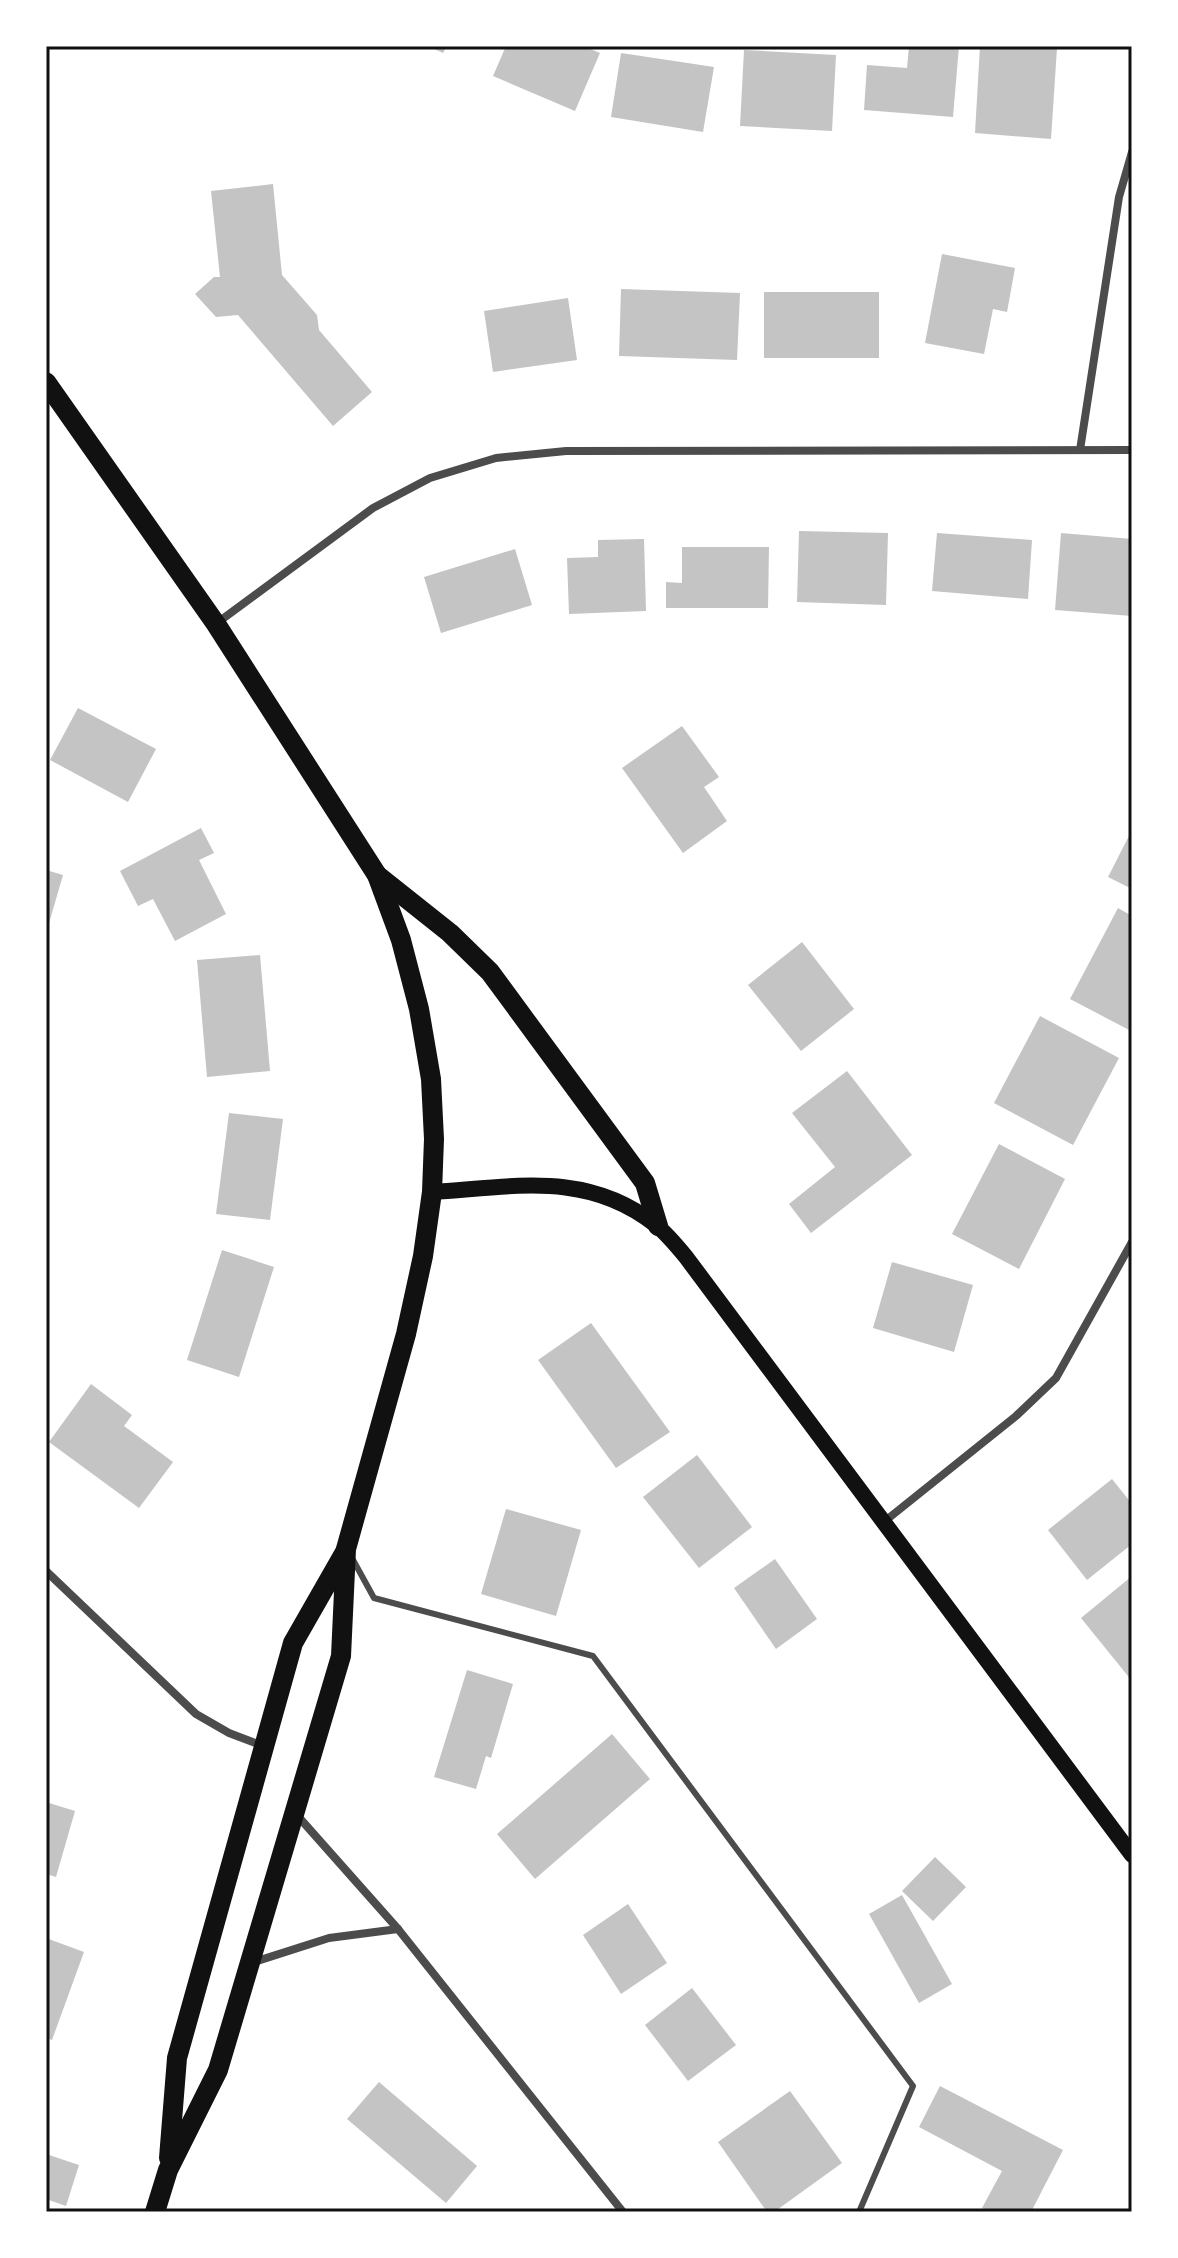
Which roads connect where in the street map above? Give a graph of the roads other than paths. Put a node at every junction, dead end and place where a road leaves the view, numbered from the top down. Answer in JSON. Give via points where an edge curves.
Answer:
{"nodes":[{"id":1,"x":1132,"y":152,"type":"edge"},
{"id":2,"x":46,"y":382,"type":"edge"},
{"id":3,"x":1080,"y":450,"type":"junction"},
{"id":4,"x":1132,"y":450,"type":"edge"},
{"id":5,"x":216,"y":624,"type":"junction"},
{"id":6,"x":377,"y":875,"type":"junction"},
{"id":7,"x":432,"y":1192,"type":"junction"},
{"id":8,"x":658,"y":1226,"type":"junction"},
{"id":9,"x":1132,"y":1242,"type":"edge"},
{"id":10,"x":885,"y":1521,"type":"junction"},
{"id":11,"x":346,"y":1549,"type":"junction"},
{"id":12,"x":46,"y":1571,"type":"edge"},
{"id":13,"x":264,"y":1747,"type":"junction"},
{"id":14,"x":295,"y":1813,"type":"junction"},
{"id":15,"x":1132,"y":1855,"type":"edge"},
{"id":16,"x":398,"y":1929,"type":"junction"},
{"id":17,"x":249,"y":1964,"type":"junction"},
{"id":18,"x":168,"y":2170,"type":"junction"},
{"id":19,"x":155,"y":2212,"type":"edge"},
{"id":20,"x":623,"y":2212,"type":"edge"},
{"id":21,"x":859,"y":2212,"type":"edge"}],
"edges":[{"from":1,"to":3,"type":"street","via":[[1119,197]]},
{"from":2,"to":5,"type":"main road"},
{"from":3,"to":4,"type":"street"},
{"from":3,"to":5,"type":"street","via":[[566,451],[496,458],[430,478],[373,508]]},
{"from":5,"to":6,"type":"main road"},
{"from":6,"to":7,"type":"main road","via":[[419,1009],[431,1079]]},
{"from":6,"to":8,"type":"main road","via":[[490,972],[645,1183]]},
{"from":7,"to":8,"type":"main road","via":[[548,1185],[584,1189],[622,1203]]},
{"from":7,"to":11,"type":"main road","via":[[406,1334]]},
{"from":8,"to":10,"type":"main road"},
{"from":9,"to":10,"type":"street","via":[[1056,1378]]},
{"from":10,"to":15,"type":"main road"},
{"from":11,"to":13,"type":"main road","via":[[293,1643]]},
{"from":11,"to":14,"type":"main road","via":[[341,1656]]},
{"from":11,"to":21,"type":"lane","via":[[374,1598],[593,1656],[913,2086]]},
{"from":12,"to":13,"type":"street","via":[[196,1714]]},
{"from":13,"to":18,"type":"main road","via":[[177,2058]]},
{"from":14,"to":16,"type":"street"},
{"from":14,"to":17,"type":"main road"},
{"from":16,"to":17,"type":"street","via":[[329,1938]]},
{"from":16,"to":20,"type":"street"},
{"from":17,"to":18,"type":"main road","via":[[218,2070]]},
{"from":18,"to":19,"type":"main road"}]}
